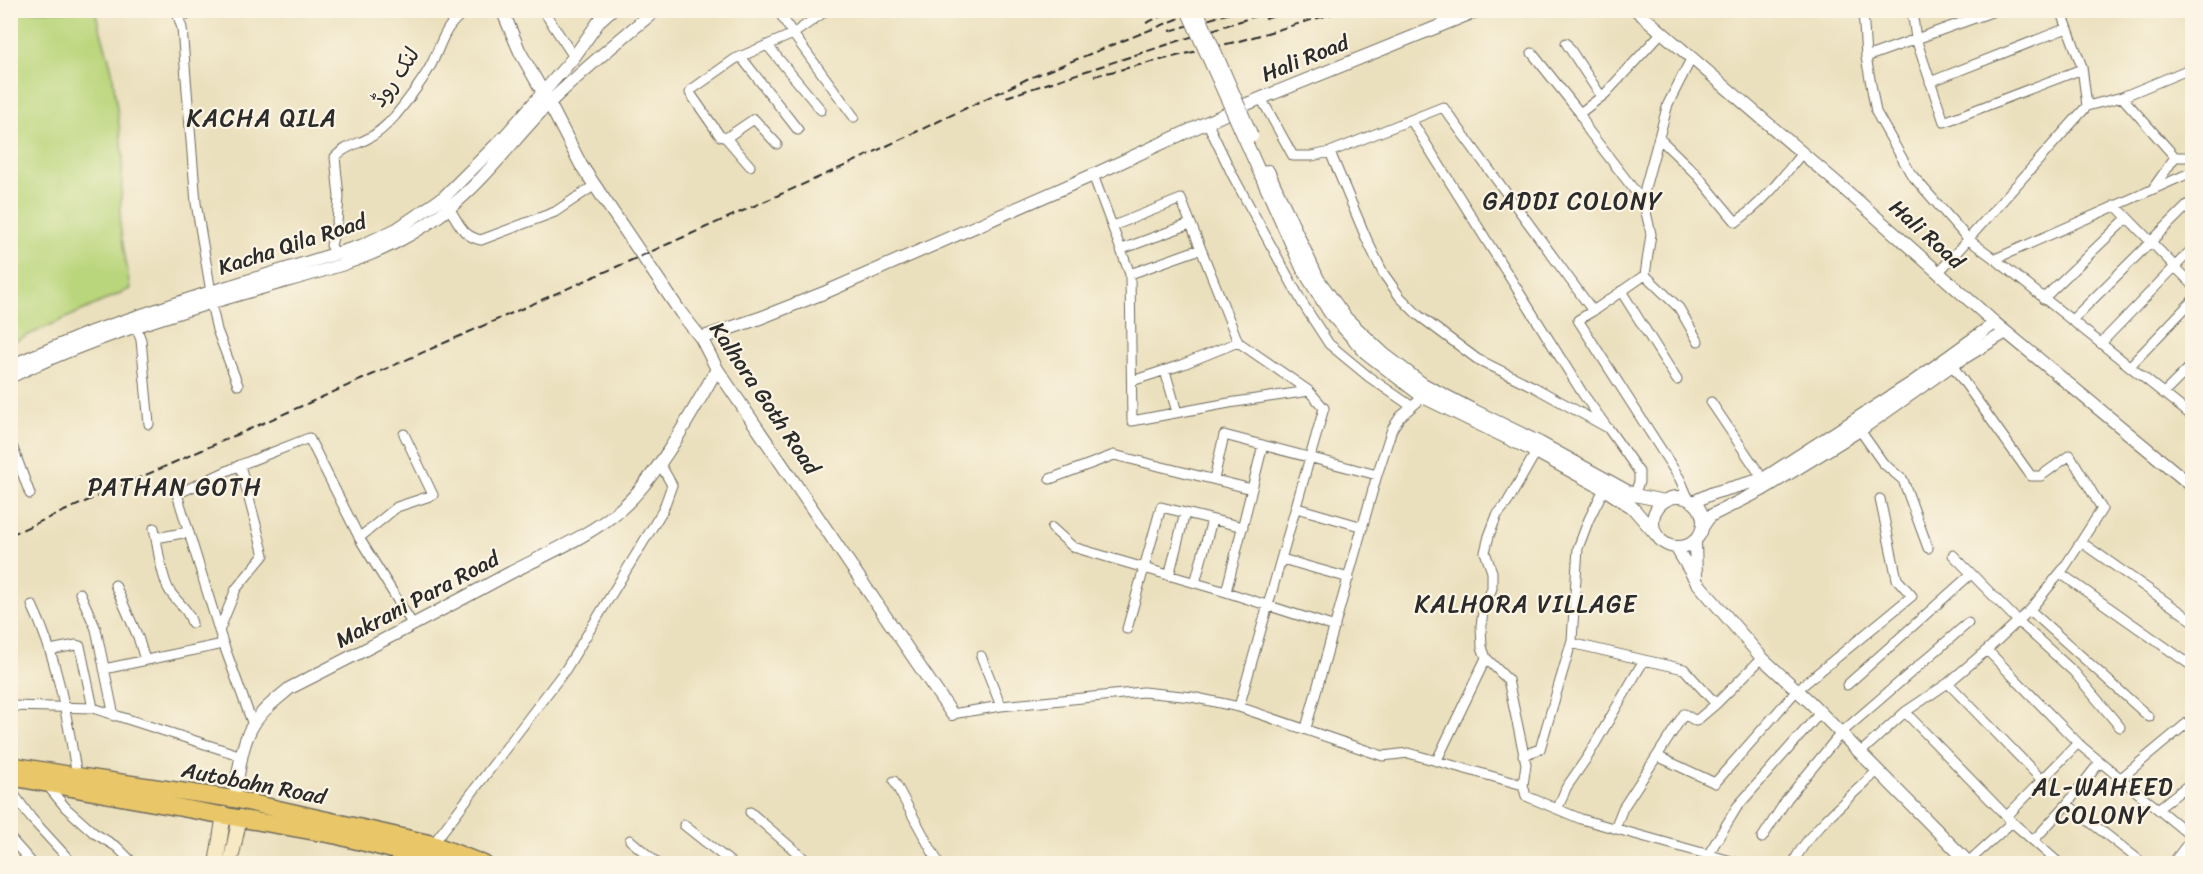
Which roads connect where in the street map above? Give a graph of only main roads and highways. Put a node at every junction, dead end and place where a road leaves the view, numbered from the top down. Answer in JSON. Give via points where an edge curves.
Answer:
{"nodes":[{"id":1,"x":10,"y":765,"type":"edge"},
{"id":2,"x":10,"y":777,"type":"edge"},
{"id":3,"x":232,"y":816,"type":"junction"},
{"id":4,"x":442,"y":862,"type":"edge"},
{"id":5,"x":216,"y":864,"type":"edge"},
{"id":6,"x":230,"y":864,"type":"edge"},
{"id":7,"x":484,"y":864,"type":"edge"}],
"edges":[{"from":1,"to":7,"type":"highway","name":"Autobahn Road","via":[[234,799],[433,844]]},
{"from":2,"to":3,"type":"highway","name":"Autobahn Road"},
{"from":3,"to":4,"type":"highway","name":"Autobahn Road","via":[[338,836]]},
{"from":3,"to":5,"type":"main road"},
{"from":3,"to":6,"type":"main road"}]}
